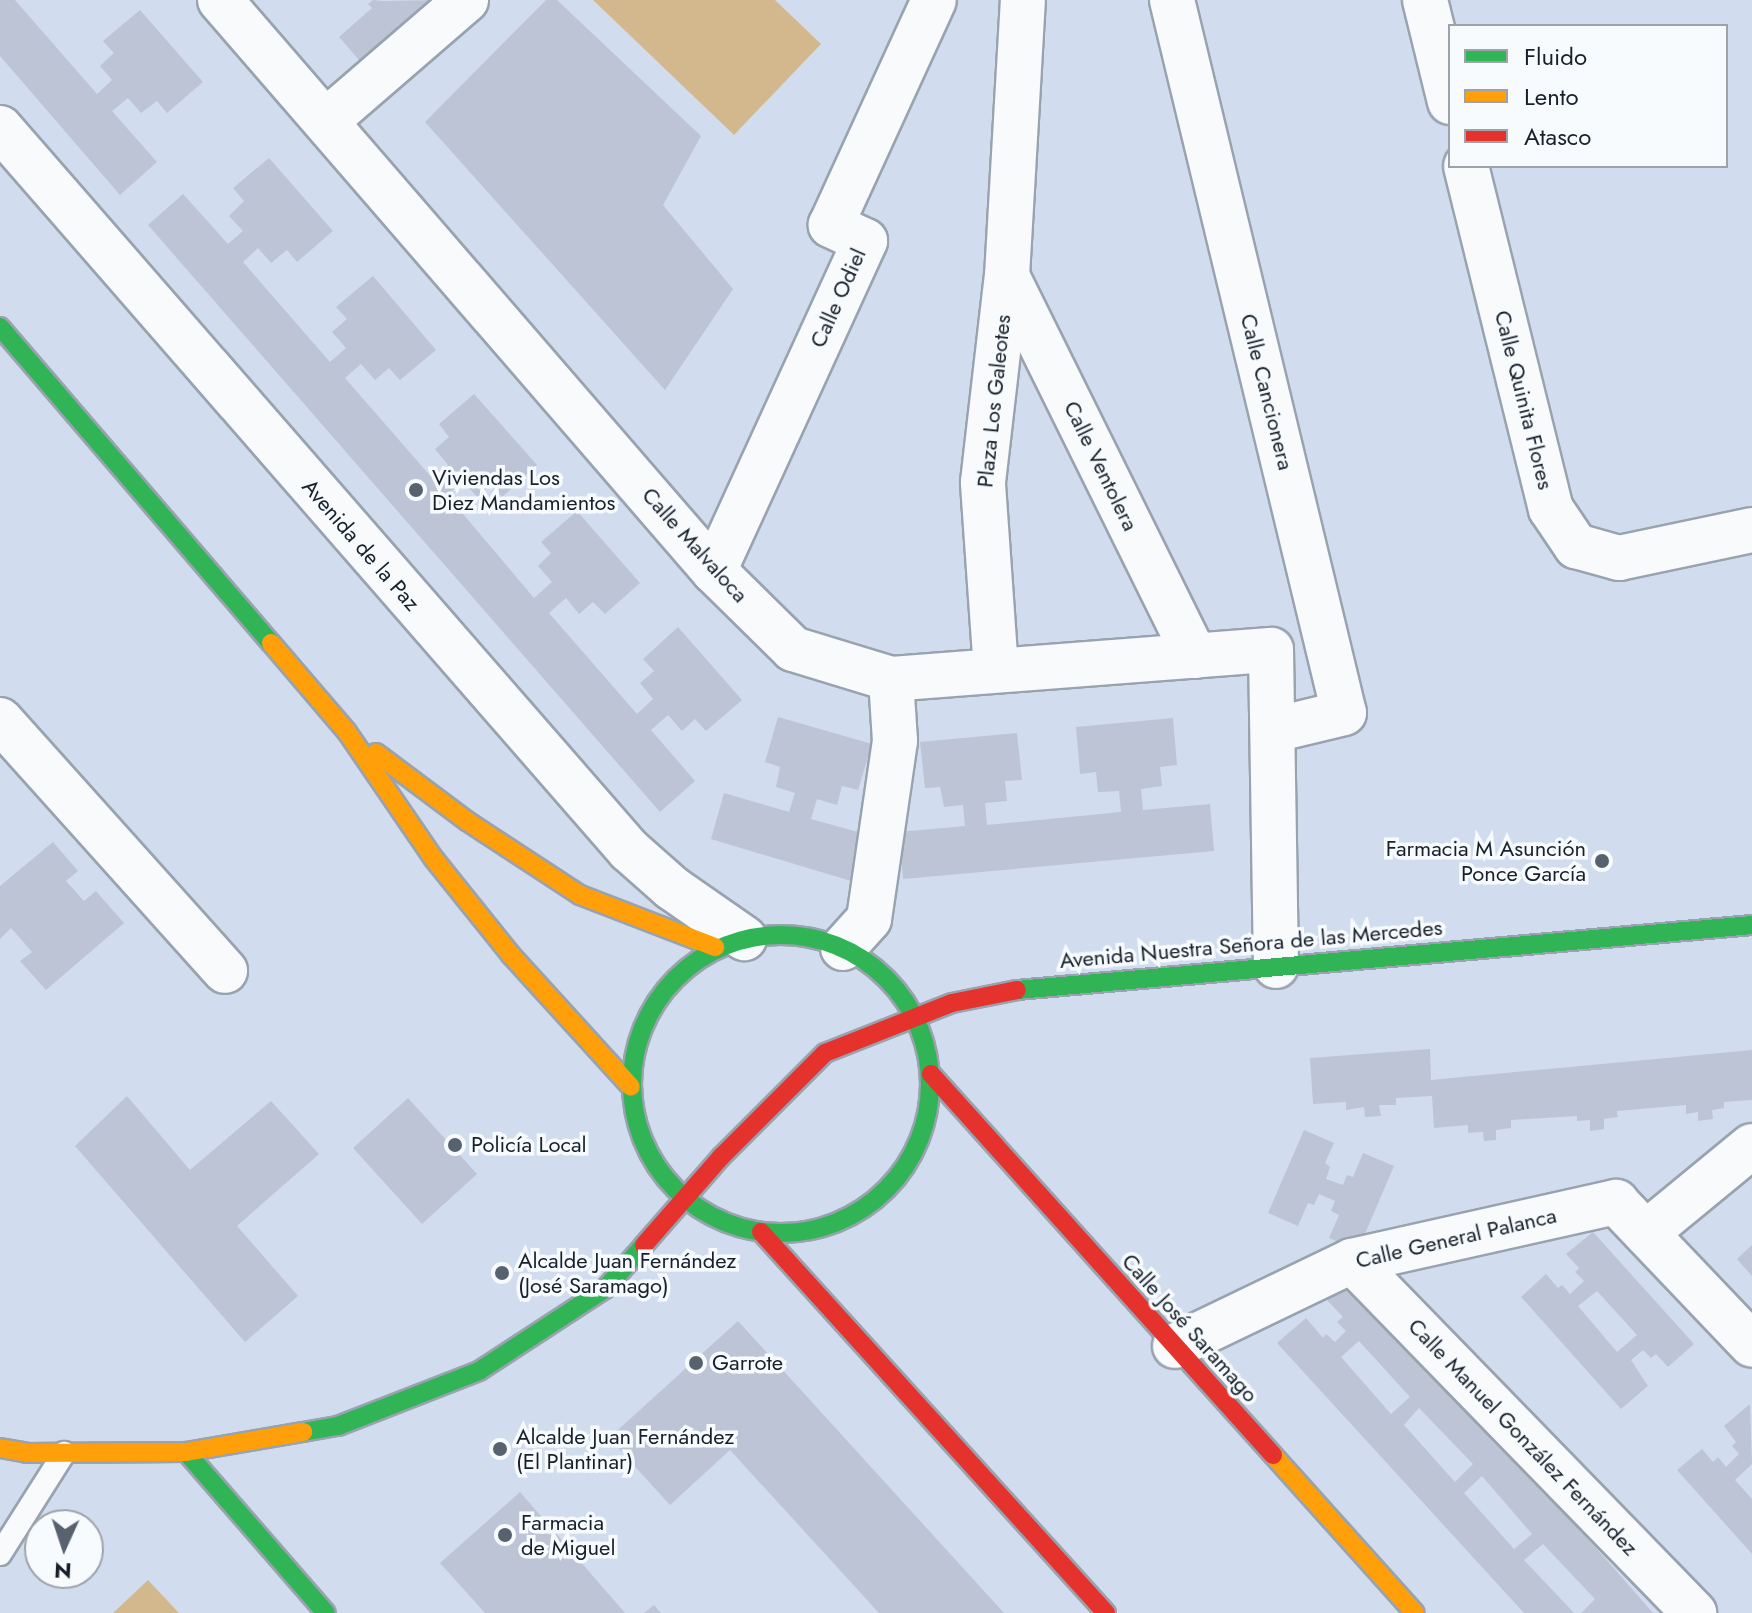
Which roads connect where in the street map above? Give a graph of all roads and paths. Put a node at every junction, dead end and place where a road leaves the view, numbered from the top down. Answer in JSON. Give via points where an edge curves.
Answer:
{"nodes":[{"id":1,"x":220,"y":0,"type":"edge"},
{"id":2,"x":466,"y":0,"type":"edge"},
{"id":3,"x":934,"y":0,"type":"edge"},
{"id":4,"x":1023,"y":0,"type":"edge"},
{"id":5,"x":1172,"y":0,"type":"edge"},
{"id":6,"x":1425,"y":0,"type":"edge"},
{"id":7,"x":1448,"y":94,"type":"edge"},
{"id":8,"x":326,"y":121,"type":"junction"},
{"id":9,"x":0,"y":128,"type":"edge"},
{"id":10,"x":1466,"y":168,"type":"edge"},
{"id":11,"x":1007,"y":276,"type":"junction"},
{"id":12,"x":0,"y":327,"type":"edge"},
{"id":13,"x":1752,"y":530,"type":"edge"},
{"id":14,"x":714,"y":571,"type":"junction"},
{"id":15,"x":1195,"y":656,"type":"junction"},
{"id":16,"x":996,"y":670,"type":"junction"},
{"id":17,"x":891,"y":679,"type":"junction"},
{"id":18,"x":0,"y":720,"type":"edge"},
{"id":19,"x":1273,"y":730,"type":"junction"},
{"id":20,"x":347,"y":732,"type":"junction"},
{"id":21,"x":1752,"y":925,"type":"edge"},
{"id":22,"x":730,"y":943,"type":"junction"},
{"id":23,"x":843,"y":948,"type":"junction"},
{"id":24,"x":1276,"y":966,"type":"junction"},
{"id":25,"x":225,"y":971,"type":"dead end"},
{"id":26,"x":915,"y":1017,"type":"junction"},
{"id":27,"x":931,"y":1074,"type":"junction"},
{"id":28,"x":631,"y":1087,"type":"junction"},
{"id":29,"x":1752,"y":1146,"type":"edge"},
{"id":30,"x":685,"y":1198,"type":"junction"},
{"id":31,"x":761,"y":1232,"type":"junction"},
{"id":32,"x":1646,"y":1233,"type":"junction"},
{"id":33,"x":1352,"y":1261,"type":"junction"},
{"id":34,"x":1752,"y":1345,"type":"edge"},
{"id":35,"x":1175,"y":1346,"type":"junction"},
{"id":36,"x":0,"y":1448,"type":"edge"},
{"id":37,"x":186,"y":1452,"type":"junction"},
{"id":38,"x":64,"y":1453,"type":"junction"},
{"id":39,"x":0,"y":1554,"type":"edge"},
{"id":40,"x":326,"y":1613,"type":"edge"},
{"id":41,"x":1106,"y":1613,"type":"edge"},
{"id":42,"x":1415,"y":1613,"type":"edge"},
{"id":43,"x":1694,"y":1613,"type":"edge"}],
"edges":[{"from":1,"to":8,"type":"street","name":"Calle Malvaloca"},
{"from":2,"to":8,"type":"street"},
{"from":3,"to":14,"type":"street","name":"Calle Odiel","via":[[831,225],[865,241]]},
{"from":4,"to":11,"type":"street","name":"Plaza Los Galeotes"},
{"from":5,"to":19,"type":"street","name":"Calle Cancionera","via":[[1344,713]]},
{"from":6,"to":7,"type":"street"},
{"from":8,"to":14,"type":"street","name":"Calle Malvaloca"},
{"from":9,"to":22,"type":"street","name":"Avenida de la Paz","via":[[629,850]]},
{"from":10,"to":13,"type":"street","name":"Calle Quinita Flores","via":[[1551,509],[1576,546],[1619,558]]},
{"from":11,"to":15,"type":"street","name":"Calle Ventolera"},
{"from":11,"to":16,"type":"street","name":"Plaza Los Galeotes","via":[[983,482]]},
{"from":12,"to":20,"type":"main road"},
{"from":14,"to":17,"type":"street","name":"Calle Malvaloca","via":[[793,649]]},
{"from":15,"to":16,"type":"street","name":"Calle Malvaloca"},
{"from":15,"to":19,"type":"street","name":"Calle Malvaloca","via":[[1271,650]]},
{"from":16,"to":17,"type":"street","name":"Calle Malvaloca"},
{"from":17,"to":23,"type":"street","via":[[895,741],[869,919]]},
{"from":18,"to":25,"type":"street"},
{"from":19,"to":24,"type":"street"},
{"from":20,"to":22,"type":"main road","via":[[467,821],[580,895]]},
{"from":20,"to":28,"type":"main road","via":[[434,859]]},
{"from":21,"to":24,"type":"main road","name":"Avenida Nuestra Señora de las Mercedes"},
{"from":22,"to":23,"type":"main road","via":[[794,935]]},
{"from":22,"to":28,"type":"main road","via":[[687,966],[664,989],[638,1035]]},
{"from":23,"to":26,"type":"main road","via":[[885,976]]},
{"from":24,"to":26,"type":"main road","name":"Avenida Nuestra Señora de las Mercedes","via":[[1002,992]]},
{"from":26,"to":27,"type":"main road"},
{"from":26,"to":30,"type":"main road","name":"Avenida Nuestra Señora de las Mercedes","via":[[825,1053]]},
{"from":27,"to":31,"type":"main road","via":[[925,1125],[907,1163],[880,1196],[844,1219],[804,1231]]},
{"from":27,"to":35,"type":"main road","name":"Calle José Saramago"},
{"from":28,"to":30,"type":"main road","via":[[638,1129],[656,1167]]},
{"from":29,"to":32,"type":"street"},
{"from":30,"to":31,"type":"main road","via":[[721,1221]]},
{"from":30,"to":37,"type":"main road","name":"Avenida Nuestra Señora de las Mercedes","via":[[605,1289],[479,1371],[338,1426]]},
{"from":31,"to":41,"type":"main road"},
{"from":32,"to":33,"type":"street","name":"Calle General Palanca","via":[[1616,1202]]},
{"from":32,"to":34,"type":"street","name":"Calle General Palanca"},
{"from":33,"to":35,"type":"street","name":"Calle General Palanca"},
{"from":33,"to":43,"type":"street","name":"Calle Manuel González Fernández"},
{"from":35,"to":42,"type":"main road","name":"Calle José Saramago"},
{"from":36,"to":38,"type":"main road","name":"Avenida Nuestra Señora de las Mercedes"},
{"from":37,"to":38,"type":"main road","name":"Avenida Nuestra Señora de las Mercedes"},
{"from":37,"to":40,"type":"main road"},
{"from":38,"to":39,"type":"lane"}]}
